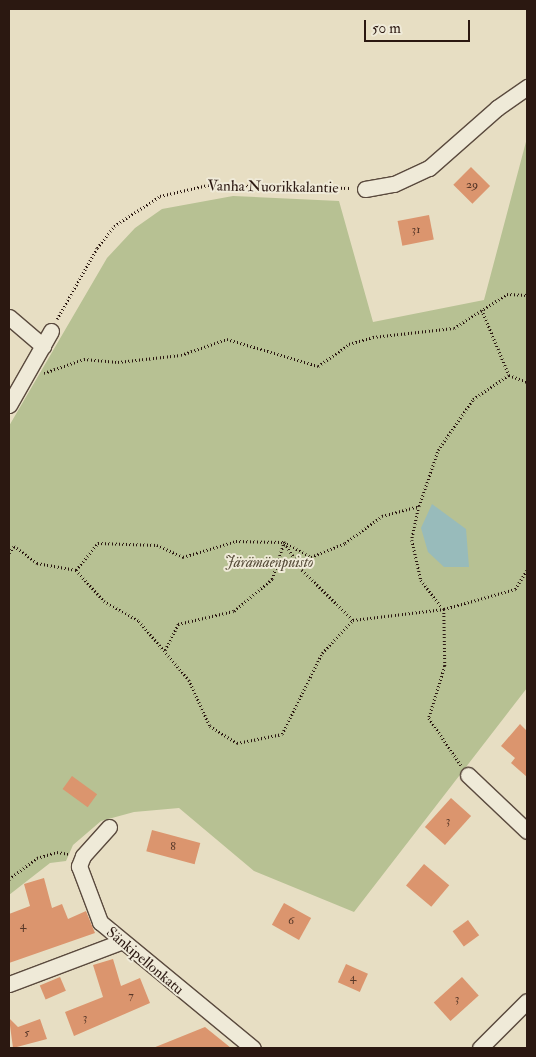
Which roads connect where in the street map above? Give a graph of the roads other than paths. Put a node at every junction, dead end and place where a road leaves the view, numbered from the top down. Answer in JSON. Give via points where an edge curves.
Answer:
{"nodes":[{"id":1,"x":527,"y":87,"type":"edge"},
{"id":2,"x":365,"y":189,"type":"road end"},
{"id":3,"x":9,"y":317,"type":"edge"},
{"id":4,"x":50,"y":331,"type":"road end"},
{"id":5,"x":43,"y":346,"type":"junction"},
{"id":6,"x":9,"y":405,"type":"edge"},
{"id":7,"x":468,"y":775,"type":"road end"},
{"id":8,"x":109,"y":827,"type":"dead end"},
{"id":9,"x":527,"y":831,"type":"edge"},
{"id":10,"x":120,"y":942,"type":"junction"},
{"id":11,"x":9,"y":984,"type":"edge"},
{"id":12,"x":527,"y":1001,"type":"edge"},
{"id":13,"x":247,"y":1047,"type":"edge"},
{"id":14,"x":480,"y":1048,"type":"edge"}],
"edges":[{"from":1,"to":2,"type":"street","via":[[496,108],[429,168],[394,184]]},
{"from":3,"to":5,"type":"street"},
{"from":4,"to":5,"type":"street"},
{"from":5,"to":6,"type":"street"},
{"from":7,"to":9,"type":"street"},
{"from":8,"to":10,"type":"street","name":"Sänkipellonkatu","via":[[83,856],[79,866],[92,909]]},
{"from":10,"to":11,"type":"street"},
{"from":10,"to":13,"type":"street","name":"Sänkipellonkatu"},
{"from":12,"to":14,"type":"street"}]}
